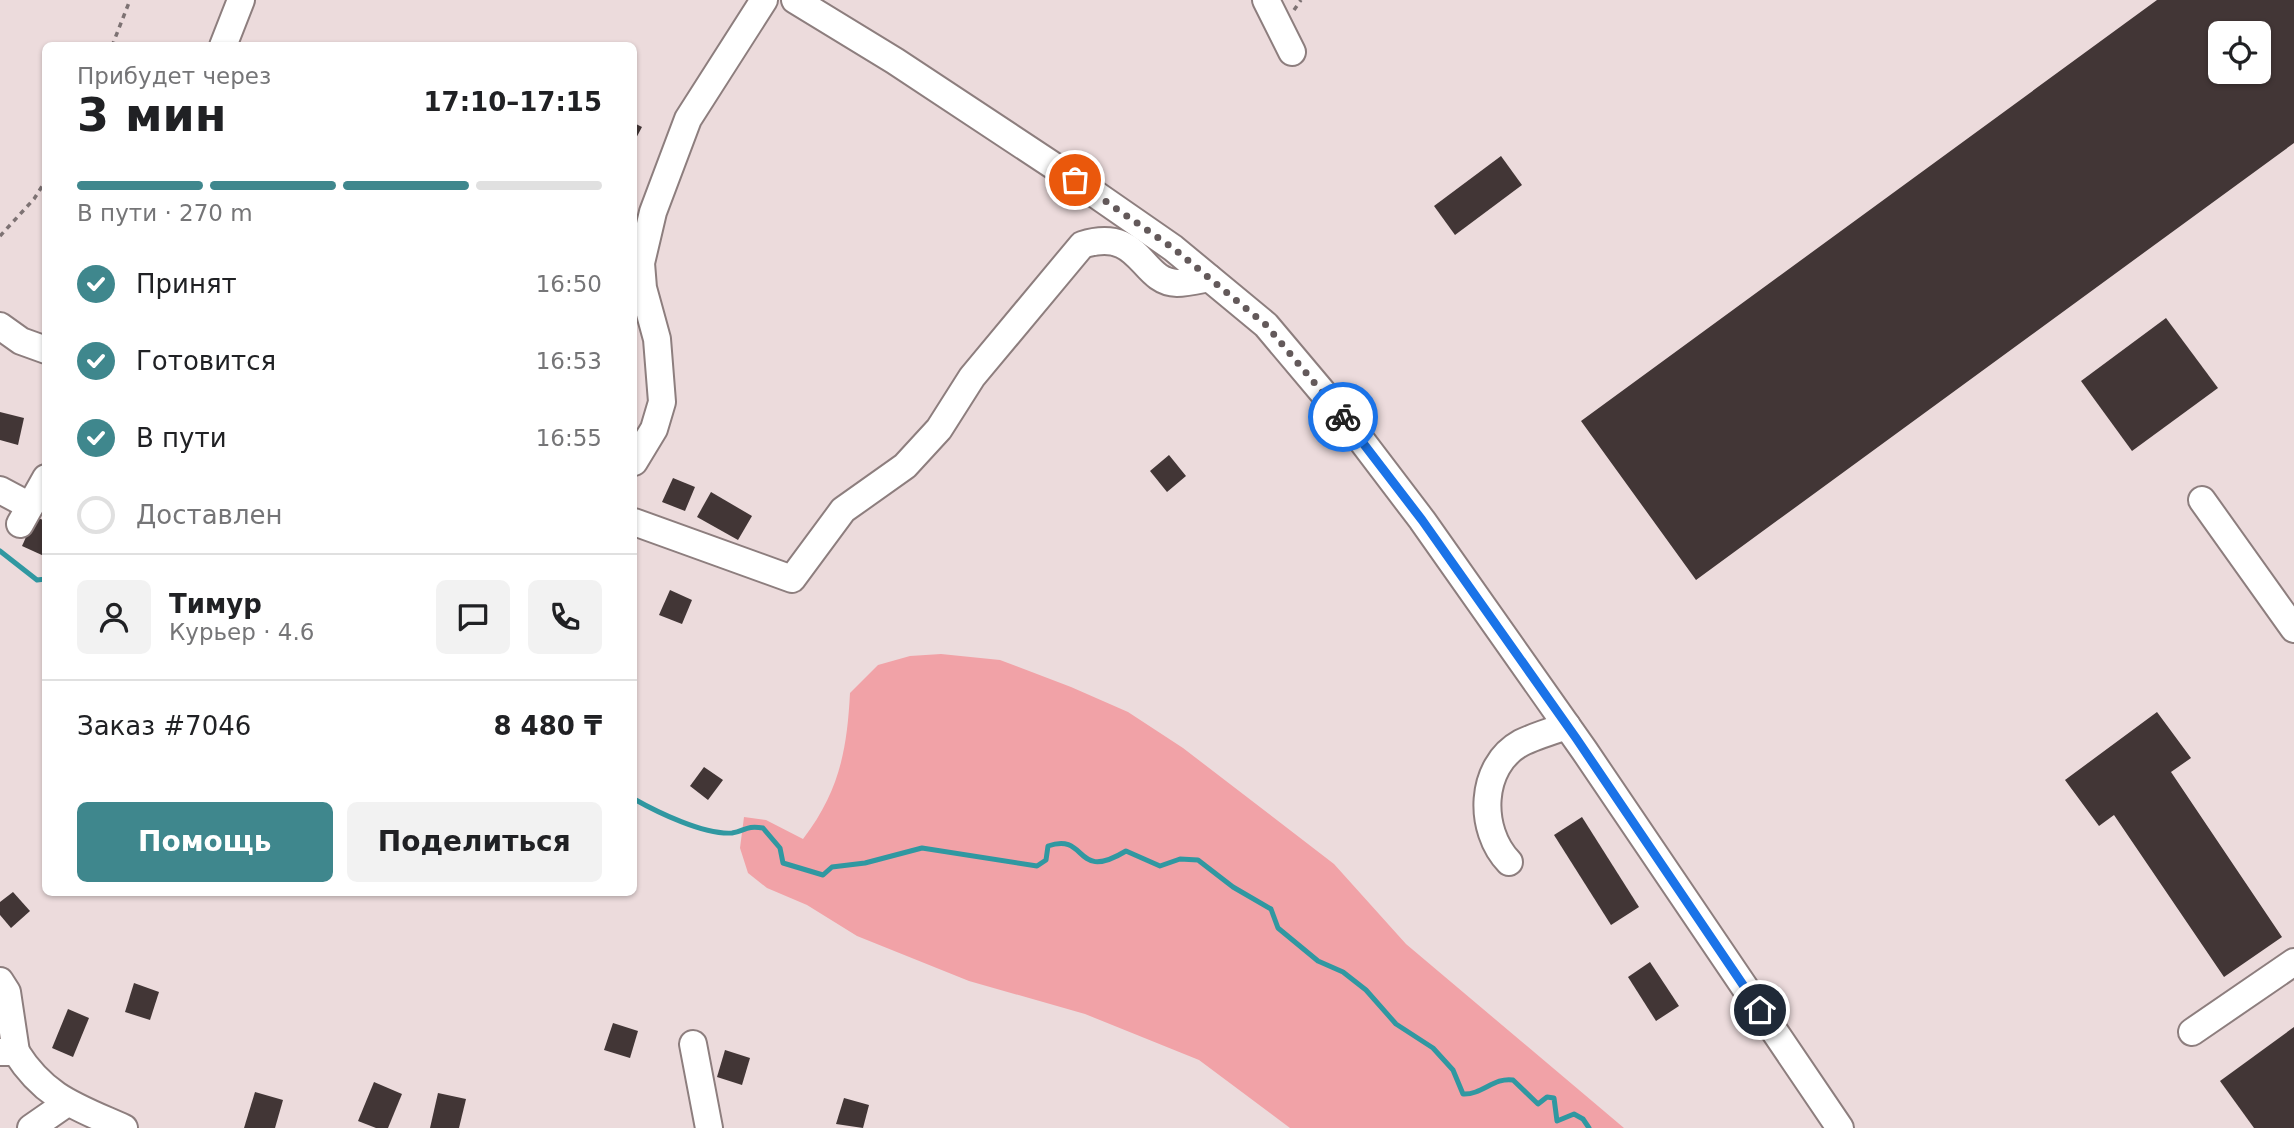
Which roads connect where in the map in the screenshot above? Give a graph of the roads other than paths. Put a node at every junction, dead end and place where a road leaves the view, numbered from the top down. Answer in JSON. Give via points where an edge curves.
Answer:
{"nodes":[{"id":1,"x":241,"y":0,"type":"edge"},
{"id":2,"x":764,"y":0,"type":"edge"},
{"id":3,"x":795,"y":0,"type":"edge"},
{"id":4,"x":1266,"y":0,"type":"edge"},
{"id":5,"x":225,"y":42,"type":"edge"},
{"id":6,"x":1292,"y":52,"type":"dead end"},
{"id":7,"x":638,"y":275,"type":"edge"},
{"id":8,"x":1209,"y":278,"type":"junction"},
{"id":9,"x":0,"y":326,"type":"edge"},
{"id":10,"x":42,"y":349,"type":"edge"},
{"id":11,"x":637,"y":457,"type":"edge"},
{"id":12,"x":42,"y":485,"type":"edge"},
{"id":13,"x":0,"y":490,"type":"edge"},
{"id":14,"x":2202,"y":500,"type":"dead end"},
{"id":15,"x":637,"y":523,"type":"edge"},
{"id":16,"x":2294,"y":629,"type":"edge"},
{"id":17,"x":1567,"y":726,"type":"junction"},
{"id":18,"x":1509,"y":862,"type":"dead end"},
{"id":19,"x":2294,"y":962,"type":"edge"},
{"id":20,"x":0,"y":981,"type":"edge"},
{"id":21,"x":2192,"y":1032,"type":"dead end"},
{"id":22,"x":693,"y":1044,"type":"dead end"},
{"id":23,"x":8,"y":1052,"type":"edge"},
{"id":24,"x":67,"y":1103,"type":"junction"},
{"id":25,"x":31,"y":1128,"type":"edge"},
{"id":26,"x":124,"y":1128,"type":"edge"},
{"id":27,"x":709,"y":1128,"type":"edge"},
{"id":28,"x":1840,"y":1128,"type":"edge"}],
"edges":[{"from":1,"to":5,"type":"street"},
{"from":2,"to":7,"type":"street","via":[[688,119],[653,212]]},
{"from":3,"to":8,"type":"street","via":[[1075,180]]},
{"from":4,"to":6,"type":"street"},
{"from":7,"to":11,"type":"street","via":[[657,340],[662,402],[654,429]]},
{"from":8,"to":15,"type":"street","via":[[1174,283],[1117,242],[1097,240],[1082,245],[972,377],[939,429],[905,466],[843,510],[793,579]]},
{"from":8,"to":17,"type":"street","via":[[1266,325],[1346,420]]},
{"from":9,"to":10,"type":"street"},
{"from":12,"to":13,"type":"street","via":[[25,515]]},
{"from":14,"to":16,"type":"street"},
{"from":17,"to":18,"type":"street","via":[[1520,744],[1501,761],[1492,780],[1486,806],[1490,832]]},
{"from":17,"to":28,"type":"street"},
{"from":19,"to":21,"type":"street"},
{"from":20,"to":23,"type":"street","via":[[8,992]]},
{"from":22,"to":27,"type":"street"},
{"from":23,"to":24,"type":"street"},
{"from":24,"to":25,"type":"street"},
{"from":24,"to":26,"type":"street"}]}
